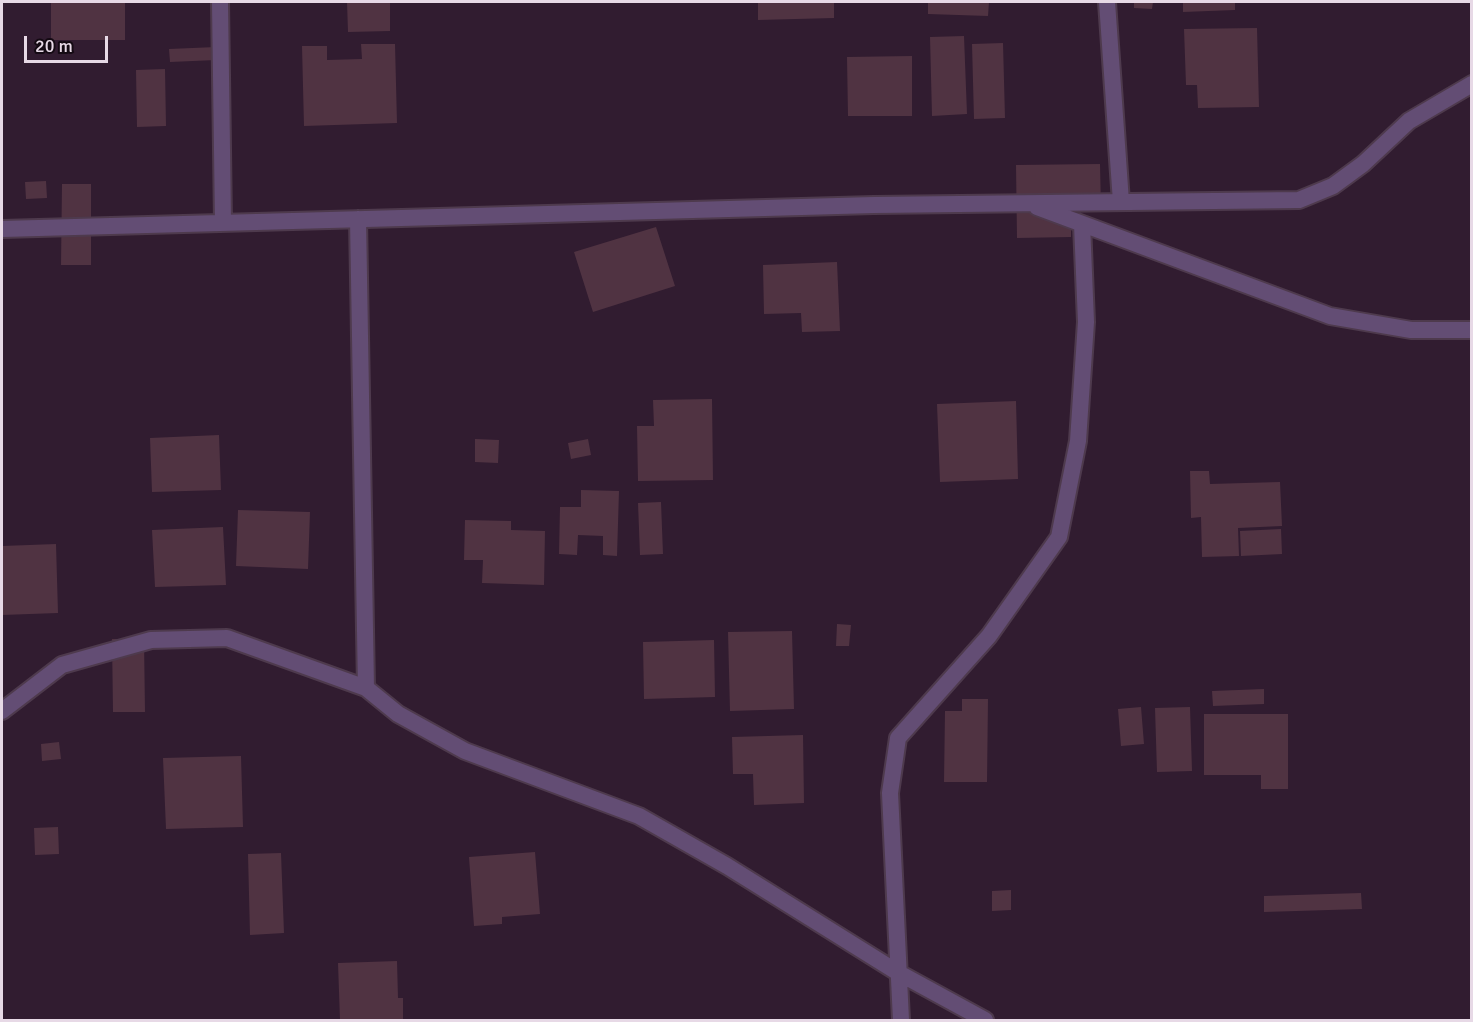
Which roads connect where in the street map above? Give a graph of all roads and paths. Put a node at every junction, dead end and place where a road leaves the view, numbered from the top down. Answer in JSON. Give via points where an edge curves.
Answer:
{"nodes":[{"id":1,"x":220,"y":2,"type":"edge"},
{"id":2,"x":1107,"y":2,"type":"edge"},
{"id":3,"x":1472,"y":84,"type":"edge"},
{"id":4,"x":1121,"y":202,"type":"junction"},
{"id":5,"x":1028,"y":203,"type":"junction"},
{"id":6,"x":358,"y":219,"type":"junction"},
{"id":7,"x":223,"y":223,"type":"junction"},
{"id":8,"x":1082,"y":224,"type":"junction"},
{"id":9,"x":2,"y":229,"type":"edge"},
{"id":10,"x":1472,"y":330,"type":"edge"},
{"id":11,"x":366,"y":688,"type":"junction"},
{"id":12,"x":2,"y":711,"type":"edge"},
{"id":13,"x":897,"y":972,"type":"junction"},
{"id":14,"x":901,"y":1020,"type":"edge"},
{"id":15,"x":985,"y":1020,"type":"edge"}],
"edges":[{"from":1,"to":7,"type":"street"},
{"from":2,"to":4,"type":"street"},
{"from":3,"to":4,"type":"street","via":[[1409,121],[1363,165],[1333,186],[1299,200]]},
{"from":4,"to":5,"type":"street"},
{"from":5,"to":6,"type":"street"},
{"from":5,"to":8,"type":"street"},
{"from":6,"to":7,"type":"street"},
{"from":6,"to":11,"type":"street"},
{"from":7,"to":9,"type":"street"},
{"from":8,"to":10,"type":"street","via":[[1330,316],[1411,330]]},
{"from":8,"to":13,"type":"street","via":[[1086,322],[1078,441],[1059,537],[989,636],[898,738],[890,793]]},
{"from":11,"to":12,"type":"street","via":[[227,638],[151,640],[62,665]]},
{"from":11,"to":13,"type":"street","via":[[398,714],[465,751],[639,816]]},
{"from":13,"to":14,"type":"street"},
{"from":13,"to":15,"type":"street"}]}
